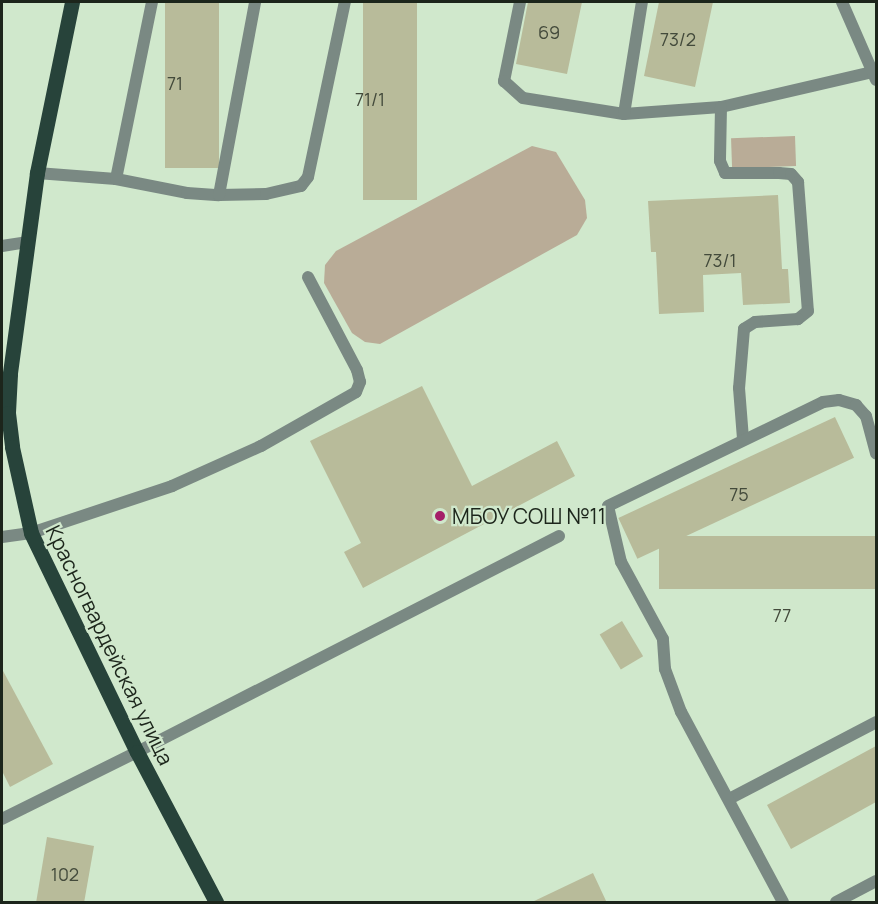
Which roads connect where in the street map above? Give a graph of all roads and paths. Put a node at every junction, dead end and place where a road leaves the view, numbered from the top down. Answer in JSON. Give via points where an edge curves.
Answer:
{"nodes":[{"id":1,"x":72,"y":2,"type":"edge"},
{"id":2,"x":152,"y":2,"type":"edge"},
{"id":3,"x":255,"y":2,"type":"edge"},
{"id":4,"x":345,"y":2,"type":"edge"},
{"id":5,"x":520,"y":2,"type":"edge"},
{"id":6,"x":642,"y":2,"type":"edge"},
{"id":7,"x":842,"y":2,"type":"edge"},
{"id":8,"x":875,"y":76,"type":"edge"},
{"id":9,"x":721,"y":107,"type":"junction"},
{"id":10,"x":624,"y":114,"type":"junction"},
{"id":11,"x":37,"y":173,"type":"junction"},
{"id":12,"x":116,"y":179,"type":"junction"},
{"id":13,"x":219,"y":195,"type":"junction"},
{"id":14,"x":27,"y":242,"type":"junction"},
{"id":15,"x":2,"y":246,"type":"edge"},
{"id":16,"x":308,"y":277,"type":"dead end"},
{"id":17,"x":743,"y":440,"type":"junction"},
{"id":18,"x":876,"y":454,"type":"edge"},
{"id":19,"x":32,"y":533,"type":"junction"},
{"id":20,"x":559,"y":536,"type":"dead end"},
{"id":21,"x":2,"y":537,"type":"edge"},
{"id":22,"x":876,"y":722,"type":"edge"},
{"id":23,"x":137,"y":752,"type":"junction"},
{"id":24,"x":729,"y":799,"type":"junction"},
{"id":25,"x":2,"y":819,"type":"edge"},
{"id":26,"x":876,"y":881,"type":"edge"},
{"id":27,"x":216,"y":903,"type":"edge"},
{"id":28,"x":783,"y":903,"type":"edge"},
{"id":29,"x":836,"y":903,"type":"edge"}],
"edges":[{"from":1,"to":11,"type":"main road","name":"Красногвардейская улица"},
{"from":2,"to":12,"type":"street"},
{"from":3,"to":13,"type":"street"},
{"from":4,"to":13,"type":"street","via":[[308,177],[290,191]]},
{"from":5,"to":10,"type":"street","via":[[504,81],[513,92],[524,98]]},
{"from":6,"to":10,"type":"street"},
{"from":7,"to":8,"type":"street"},
{"from":8,"to":9,"type":"street"},
{"from":9,"to":10,"type":"street"},
{"from":9,"to":17,"type":"street","via":[[720,161],[725,174],[791,174],[798,182],[808,311],[798,319],[755,322],[744,329],[739,388]]},
{"from":11,"to":12,"type":"street"},
{"from":11,"to":14,"type":"main road","name":"Красногвардейская улица"},
{"from":12,"to":13,"type":"street"},
{"from":14,"to":15,"type":"street"},
{"from":14,"to":19,"type":"main road","name":"Красногвардейская улица","via":[[8,413]]},
{"from":16,"to":19,"type":"street","via":[[357,370],[360,382],[356,392],[261,446],[172,486]]},
{"from":17,"to":18,"type":"street","via":[[823,402],[839,400],[856,405],[866,416]]},
{"from":17,"to":24,"type":"street","via":[[608,506],[621,562],[663,639],[665,669],[681,712]]},
{"from":19,"to":21,"type":"street"},
{"from":19,"to":23,"type":"main road","name":"Красногвардейская улица"},
{"from":20,"to":23,"type":"street"},
{"from":22,"to":24,"type":"street"},
{"from":23,"to":25,"type":"street"},
{"from":23,"to":27,"type":"main road","name":"Красногвардейская улица"},
{"from":24,"to":28,"type":"street"},
{"from":26,"to":29,"type":"street"}]}
